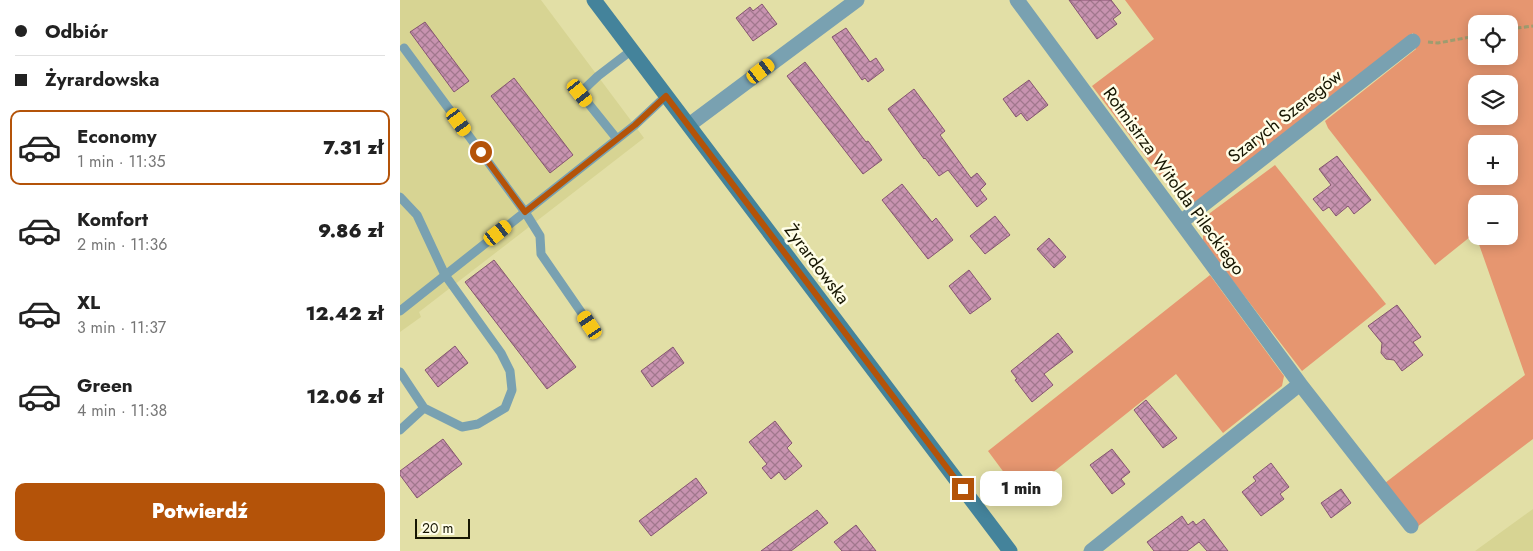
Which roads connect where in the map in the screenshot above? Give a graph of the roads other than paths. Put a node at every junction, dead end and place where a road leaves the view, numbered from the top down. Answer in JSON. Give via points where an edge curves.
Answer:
{"nodes":[{"id":1,"x":594,"y":0,"type":"edge"},
{"id":2,"x":856,"y":0,"type":"edge"},
{"id":3,"x":1022,"y":2,"type":"edge"},
{"id":4,"x":1413,"y":41,"type":"road end"},
{"id":5,"x":404,"y":48,"type":"dead end"},
{"id":6,"x":632,"y":50,"type":"junction"},
{"id":7,"x":666,"y":96,"type":"junction"},
{"id":8,"x":689,"y":125,"type":"junction"},
{"id":9,"x":617,"y":139,"type":"junction"},
{"id":10,"x":400,"y":197,"type":"edge"},
{"id":11,"x":525,"y":212,"type":"junction"},
{"id":12,"x":1181,"y":222,"type":"junction"},
{"id":13,"x":445,"y":275,"type":"junction"},
{"id":14,"x":400,"y":311,"type":"edge"},
{"id":15,"x":590,"y":325,"type":"dead end"},
{"id":16,"x":400,"y":372,"type":"edge"},
{"id":17,"x":1300,"y":384,"type":"junction"},
{"id":18,"x":424,"y":408,"type":"junction"},
{"id":19,"x":400,"y":430,"type":"edge"},
{"id":20,"x":1411,"y":526,"type":"dead end"},
{"id":21,"x":1010,"y":551,"type":"edge"},
{"id":22,"x":1091,"y":551,"type":"edge"}],
"edges":[{"from":1,"to":6,"type":"main road","name":"Żyrardowska"},
{"from":2,"to":8,"type":"street"},
{"from":3,"to":12,"type":"street","name":"Rotmistrza Witolda Pileckiego"},
{"from":4,"to":12,"type":"street","name":"Szarych Szeregów"},
{"from":5,"to":11,"type":"lane"},
{"from":6,"to":7,"type":"main road","name":"Żyrardowska"},
{"from":6,"to":9,"type":"lane","via":[[580,93]]},
{"from":7,"to":8,"type":"main road","name":"Żyrardowska"},
{"from":7,"to":9,"type":"lane"},
{"from":8,"to":21,"type":"main road","name":"Żyrardowska"},
{"from":9,"to":11,"type":"lane"},
{"from":10,"to":13,"type":"lane","via":[[417,216]]},
{"from":11,"to":13,"type":"lane"},
{"from":11,"to":15,"type":"lane","via":[[540,236],[541,254]]},
{"from":12,"to":17,"type":"street","name":"Rotmistrza Witolda Pileckiego"},
{"from":13,"to":14,"type":"lane"},
{"from":13,"to":18,"type":"lane","via":[[501,353],[510,371],[512,390],[505,408],[478,424],[462,427]]},
{"from":16,"to":18,"type":"lane"},
{"from":17,"to":20,"type":"street","name":"Rotmistrza Witolda Pileckiego"},
{"from":17,"to":22,"type":"street"},
{"from":18,"to":19,"type":"lane"}]}
